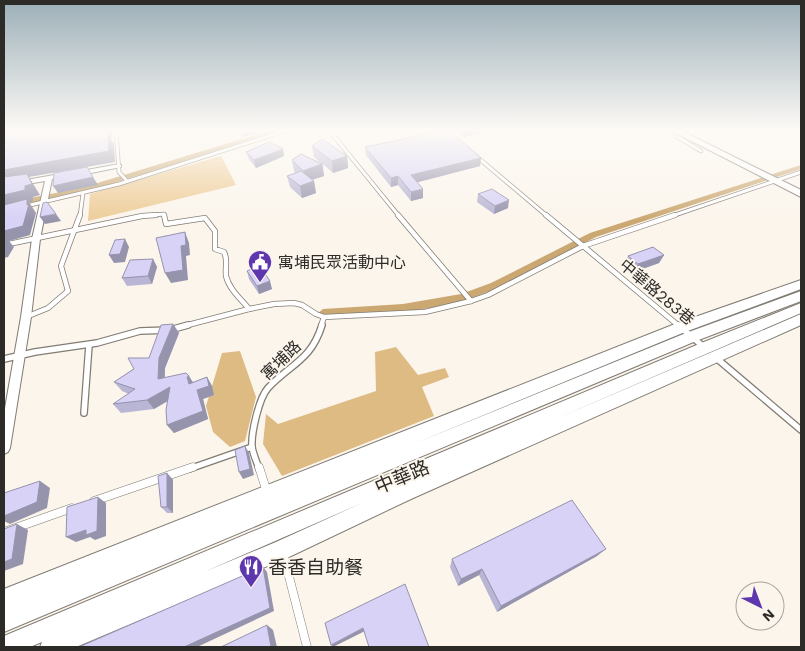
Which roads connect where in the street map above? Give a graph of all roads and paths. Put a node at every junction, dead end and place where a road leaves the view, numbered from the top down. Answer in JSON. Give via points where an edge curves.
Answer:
{"nodes":[{"id":1,"x":119,"y":160,"type":"edge"},
{"id":2,"x":192,"y":160,"type":"edge"},
{"id":3,"x":354,"y":160,"type":"edge"},
{"id":4,"x":482,"y":160,"type":"edge"},
{"id":5,"x":736,"y":160,"type":"edge"},
{"id":6,"x":120,"y":171,"type":"junction"},
{"id":7,"x":801,"y":172,"type":"edge"},
{"id":8,"x":67,"y":178,"type":"edge"},
{"id":9,"x":773,"y":179,"type":"junction"},
{"id":10,"x":53,"y":181,"type":"junction"},
{"id":11,"x":127,"y":181,"type":"junction"},
{"id":12,"x":4,"y":186,"type":"edge"},
{"id":13,"x":4,"y":192,"type":"edge"},
{"id":14,"x":83,"y":194,"type":"junction"},
{"id":15,"x":801,"y":194,"type":"edge"},
{"id":16,"x":44,"y":202,"type":"junction"},
{"id":17,"x":21,"y":208,"type":"edge"},
{"id":18,"x":73,"y":230,"type":"junction"},
{"id":19,"x":36,"y":239,"type":"junction"},
{"id":20,"x":4,"y":245,"type":"edge"},
{"id":21,"x":583,"y":246,"type":"junction"},
{"id":22,"x":801,"y":284,"type":"edge"},
{"id":23,"x":801,"y":296,"type":"edge"},
{"id":24,"x":472,"y":301,"type":"junction"},
{"id":25,"x":801,"y":308,"type":"edge"},
{"id":26,"x":249,"y":309,"type":"junction"},
{"id":27,"x":324,"y":316,"type":"junction"},
{"id":28,"x":26,"y":317,"type":"junction"},
{"id":29,"x":801,"y":319,"type":"edge"},
{"id":30,"x":697,"y":342,"type":"junction"},
{"id":31,"x":89,"y":345,"type":"junction"},
{"id":32,"x":20,"y":354,"type":"junction"},
{"id":33,"x":4,"y":359,"type":"edge"},
{"id":34,"x":84,"y":413,"type":"dead end"},
{"id":35,"x":801,"y":430,"type":"edge"},
{"id":36,"x":252,"y":446,"type":"junction"},
{"id":37,"x":4,"y":448,"type":"edge"},
{"id":38,"x":88,"y":503,"type":"edge"},
{"id":39,"x":78,"y":506,"type":"edge"},
{"id":40,"x":276,"y":526,"type":"junction"},
{"id":41,"x":4,"y":532,"type":"edge"},
{"id":42,"x":4,"y":600,"type":"edge"},
{"id":43,"x":4,"y":621,"type":"edge"},
{"id":44,"x":4,"y":647,"type":"edge"},
{"id":45,"x":51,"y":647,"type":"edge"},
{"id":46,"x":307,"y":647,"type":"edge"}],
"edges":[{"from":1,"to":6,"type":"lane"},
{"from":2,"to":11,"type":"lane"},
{"from":3,"to":24,"type":"lane"},
{"from":4,"to":21,"type":"lane","name":"中華路283巷"},
{"from":5,"to":9,"type":"main road"},
{"from":6,"to":8,"type":"street"},
{"from":6,"to":11,"type":"lane"},
{"from":7,"to":9,"type":"lane"},
{"from":9,"to":15,"type":"main road"},
{"from":9,"to":21,"type":"lane"},
{"from":10,"to":12,"type":"street"},
{"from":10,"to":13,"type":"street"},
{"from":10,"to":16,"type":"street"},
{"from":11,"to":14,"type":"lane"},
{"from":14,"to":16,"type":"lane"},
{"from":14,"to":18,"type":"lane","via":[[79,222]]},
{"from":16,"to":17,"type":"lane"},
{"from":16,"to":19,"type":"street"},
{"from":18,"to":19,"type":"lane"},
{"from":18,"to":26,"type":"lane","via":[[142,216],[164,214],[166,224],[205,218],[215,231],[215,249],[227,257],[224,271],[227,282]]},
{"from":18,"to":28,"type":"lane","via":[[61,266],[68,291],[48,308]]},
{"from":19,"to":20,"type":"lane"},
{"from":19,"to":28,"type":"street"},
{"from":21,"to":24,"type":"lane"},
{"from":21,"to":30,"type":"lane","name":"中華路283巷"},
{"from":22,"to":30,"type":"main road","name":"中華路"},
{"from":23,"to":30,"type":"main road","name":"中華路"},
{"from":24,"to":27,"type":"lane","via":[[424,312]]},
{"from":25,"to":30,"type":"main road","name":"中華路"},
{"from":26,"to":27,"type":"lane","via":[[262,305],[299,304],[314,315]]},
{"from":26,"to":31,"type":"lane","via":[[170,330],[158,328]]},
{"from":27,"to":36,"type":"lane","name":"寓埔路","via":[[317,341],[302,360],[267,389],[257,413]]},
{"from":28,"to":32,"type":"street"},
{"from":29,"to":30,"type":"main road","name":"中華路"},
{"from":30,"to":35,"type":"lane","name":"中華路283巷"},
{"from":30,"to":40,"type":"main road","name":"中華路"},
{"from":30,"to":40,"type":"main road","name":"中華路","via":[[404,493]]},
{"from":31,"to":32,"type":"lane"},
{"from":31,"to":34,"type":"lane"},
{"from":32,"to":33,"type":"lane"},
{"from":32,"to":37,"type":"street"},
{"from":36,"to":38,"type":"lane"},
{"from":36,"to":40,"type":"lane","name":"寓埔路"},
{"from":39,"to":41,"type":"lane"},
{"from":40,"to":42,"type":"main road","name":"中華路"},
{"from":40,"to":43,"type":"main road","name":"中華路"},
{"from":40,"to":44,"type":"main road","name":"中華路"},
{"from":40,"to":45,"type":"main road","name":"中華路","via":[[126,614]]},
{"from":40,"to":46,"type":"lane","name":"寓埔路"}]}
